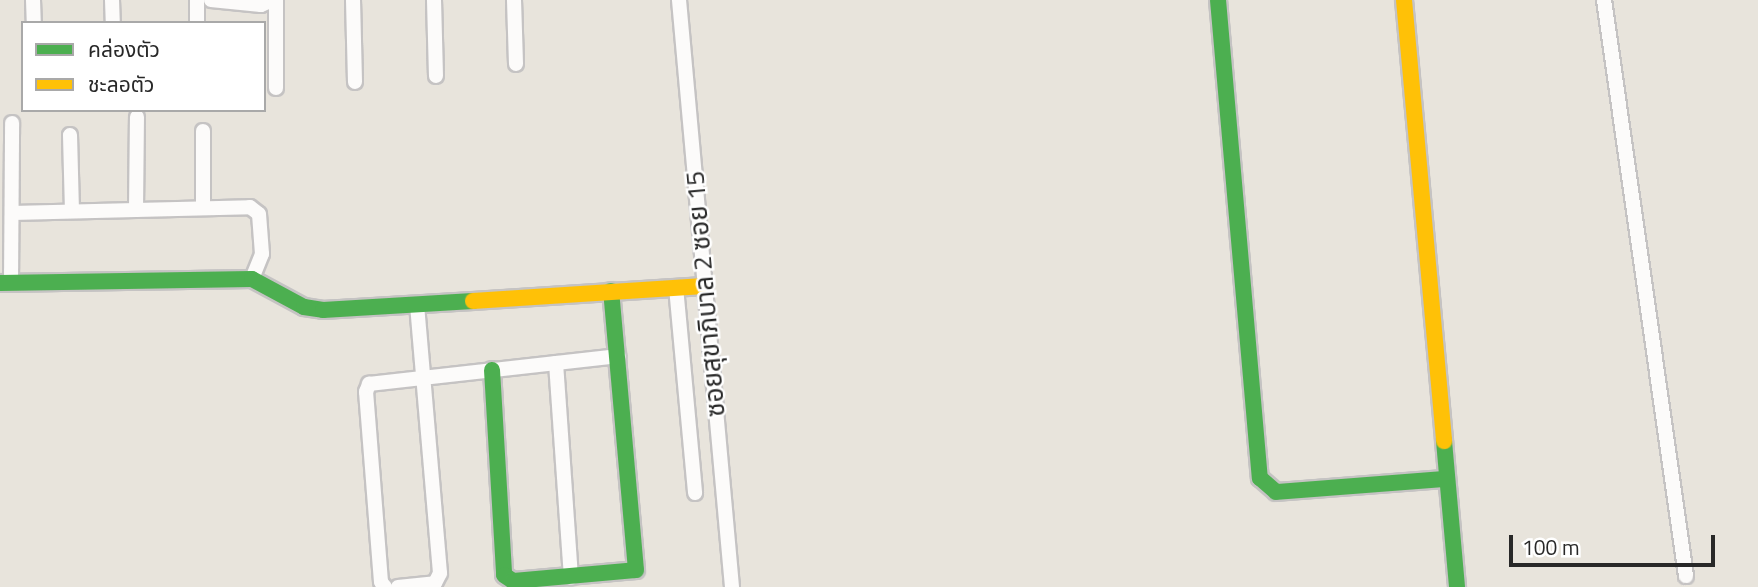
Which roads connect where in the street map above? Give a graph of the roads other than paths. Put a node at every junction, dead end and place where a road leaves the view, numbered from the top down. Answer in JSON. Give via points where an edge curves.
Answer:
{"nodes":[{"id":1,"x":33,"y":0,"type":"edge"},
{"id":2,"x":112,"y":0,"type":"edge"},
{"id":3,"x":197,"y":0,"type":"edge"},
{"id":4,"x":211,"y":0,"type":"edge"},
{"id":5,"x":274,"y":0,"type":"edge"},
{"id":6,"x":353,"y":0,"type":"edge"},
{"id":7,"x":433,"y":0,"type":"edge"},
{"id":8,"x":514,"y":0,"type":"edge"},
{"id":9,"x":679,"y":0,"type":"edge"},
{"id":10,"x":1218,"y":0,"type":"edge"},
{"id":11,"x":1404,"y":0,"type":"edge"},
{"id":12,"x":1604,"y":0,"type":"edge"},
{"id":13,"x":34,"y":21,"type":"edge"},
{"id":14,"x":113,"y":21,"type":"edge"},
{"id":15,"x":197,"y":21,"type":"edge"},
{"id":16,"x":516,"y":64,"type":"dead end"},
{"id":17,"x":436,"y":76,"type":"dead end"},
{"id":18,"x":355,"y":82,"type":"dead end"},
{"id":19,"x":276,"y":88,"type":"dead end"},
{"id":20,"x":137,"y":117,"type":"dead end"},
{"id":21,"x":12,"y":123,"type":"dead end"},
{"id":22,"x":203,"y":131,"type":"dead end"},
{"id":23,"x":70,"y":135,"type":"dead end"},
{"id":24,"x":203,"y":208,"type":"junction"},
{"id":25,"x":136,"y":210,"type":"junction"},
{"id":26,"x":72,"y":211,"type":"junction"},
{"id":27,"x":12,"y":213,"type":"junction"},
{"id":28,"x":252,"y":279,"type":"junction"},
{"id":29,"x":6,"y":283,"type":"edge"},
{"id":30,"x":704,"y":286,"type":"junction"},
{"id":31,"x":676,"y":287,"type":"junction"},
{"id":32,"x":611,"y":291,"type":"junction"},
{"id":33,"x":417,"y":304,"type":"junction"},
{"id":34,"x":618,"y":356,"type":"junction"},
{"id":35,"x":556,"y":363,"type":"junction"},
{"id":36,"x":492,"y":370,"type":"junction"},
{"id":37,"x":424,"y":377,"type":"junction"},
{"id":38,"x":1446,"y":479,"type":"junction"},
{"id":39,"x":695,"y":493,"type":"dead end"},
{"id":40,"x":1686,"y":576,"type":"dead end"},
{"id":41,"x":571,"y":577,"type":"junction"},
{"id":42,"x":441,"y":583,"type":"edge"},
{"id":43,"x":385,"y":587,"type":"edge"},
{"id":44,"x":398,"y":587,"type":"edge"},
{"id":45,"x":732,"y":587,"type":"edge"},
{"id":46,"x":1457,"y":587,"type":"edge"}],
"edges":[{"from":1,"to":13,"type":"street"},
{"from":2,"to":14,"type":"street"},
{"from":3,"to":15,"type":"street"},
{"from":4,"to":5,"type":"street","via":[[261,5]]},
{"from":5,"to":19,"type":"street"},
{"from":6,"to":18,"type":"street"},
{"from":7,"to":17,"type":"street"},
{"from":8,"to":16,"type":"street"},
{"from":9,"to":30,"type":"street","name":"ซอยสุขาภิบาล 2 ซอย 15"},
{"from":10,"to":38,"type":"street","via":[[1260,478],[1276,492]]},
{"from":11,"to":38,"type":"street"},
{"from":12,"to":40,"type":"street"},
{"from":20,"to":25,"type":"street"},
{"from":21,"to":27,"type":"street"},
{"from":22,"to":24,"type":"street"},
{"from":23,"to":26,"type":"street"},
{"from":24,"to":25,"type":"street"},
{"from":24,"to":28,"type":"street","via":[[255,209],[262,254]]},
{"from":25,"to":26,"type":"street"},
{"from":26,"to":27,"type":"street"},
{"from":27,"to":29,"type":"street"},
{"from":28,"to":29,"type":"street"},
{"from":28,"to":33,"type":"street","via":[[304,307],[323,310]]},
{"from":30,"to":31,"type":"street"},
{"from":30,"to":45,"type":"street","name":"ซอยสุขาภิบาล 2 ซอย 15"},
{"from":31,"to":32,"type":"street"},
{"from":31,"to":39,"type":"street"},
{"from":32,"to":33,"type":"street"},
{"from":32,"to":34,"type":"street"},
{"from":33,"to":37,"type":"street"},
{"from":34,"to":35,"type":"street"},
{"from":34,"to":41,"type":"street","via":[[639,563],[630,573]]},
{"from":35,"to":36,"type":"street"},
{"from":35,"to":41,"type":"street"},
{"from":36,"to":37,"type":"street"},
{"from":36,"to":41,"type":"street","via":[[504,575],[513,581]]},
{"from":37,"to":42,"type":"street"},
{"from":37,"to":43,"type":"street","via":[[376,380],[366,392]]},
{"from":38,"to":46,"type":"street"},
{"from":42,"to":44,"type":"street"}]}
